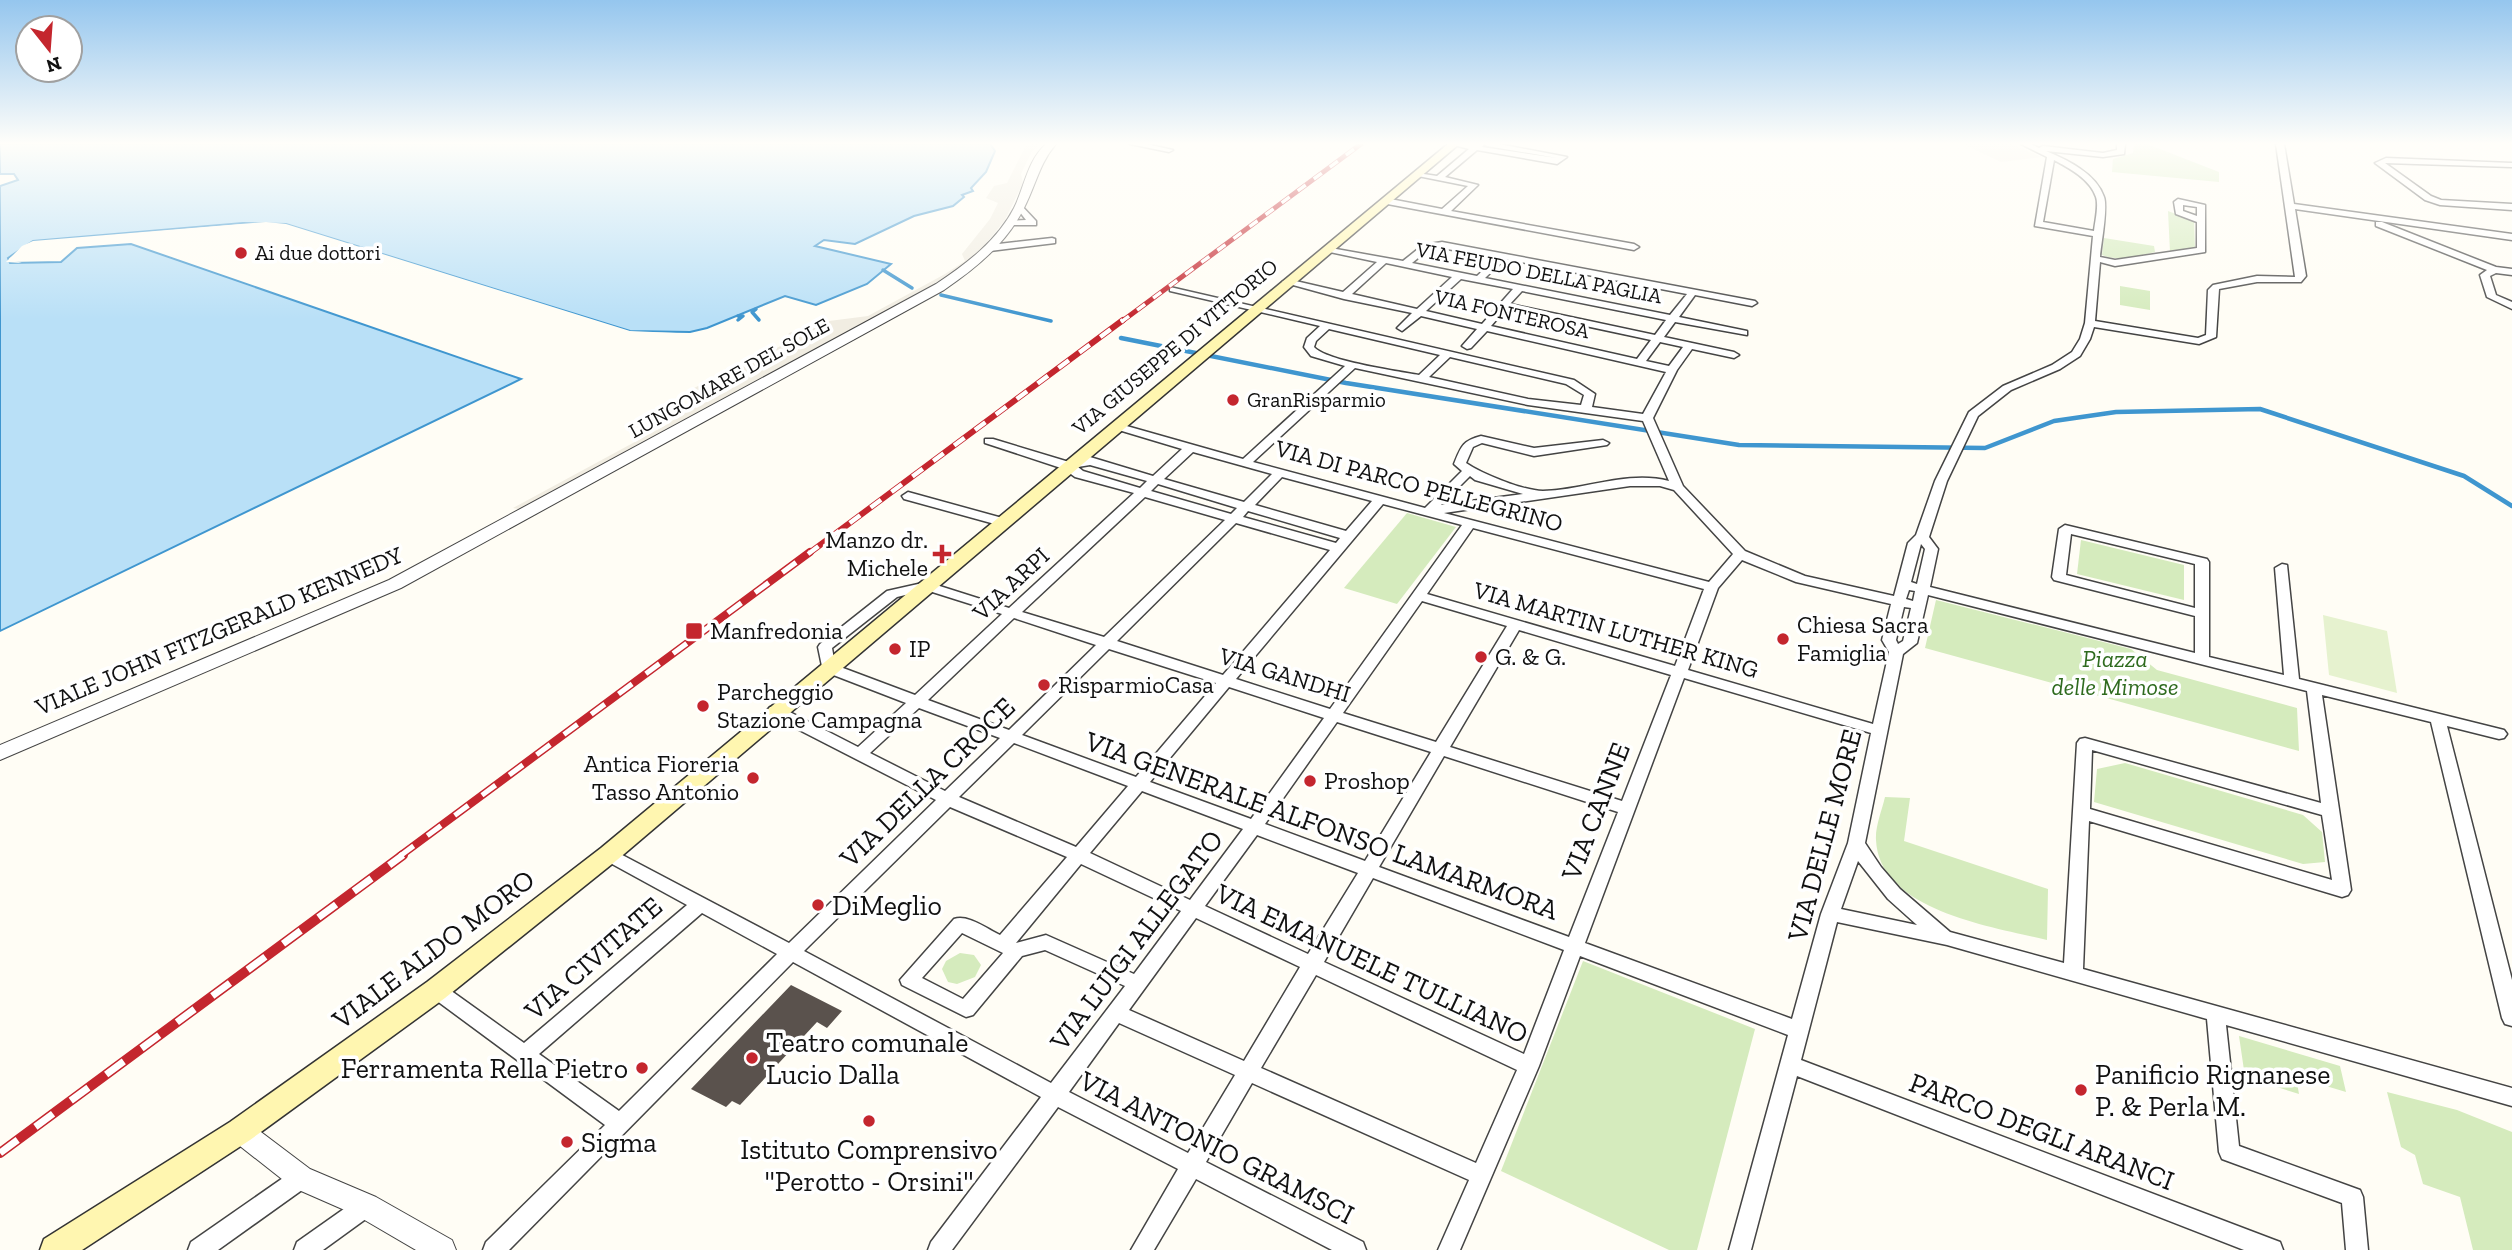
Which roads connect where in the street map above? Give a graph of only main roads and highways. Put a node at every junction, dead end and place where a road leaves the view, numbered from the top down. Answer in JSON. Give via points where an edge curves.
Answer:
{"nodes":[{"id":1,"x":1383,"y":202,"type":"edge"},
{"id":2,"x":828,"y":668,"type":"joint"},
{"id":3,"x":55,"y":1250,"type":"edge"}],
"edges":[{"from":1,"to":2,"type":"main road","name":"VIA GIUSEPPE DI VITTORIO"},
{"from":2,"to":3,"type":"main road","name":"VIALE ALDO MORO","via":[[608,854],[436,989],[240,1131]]}]}
